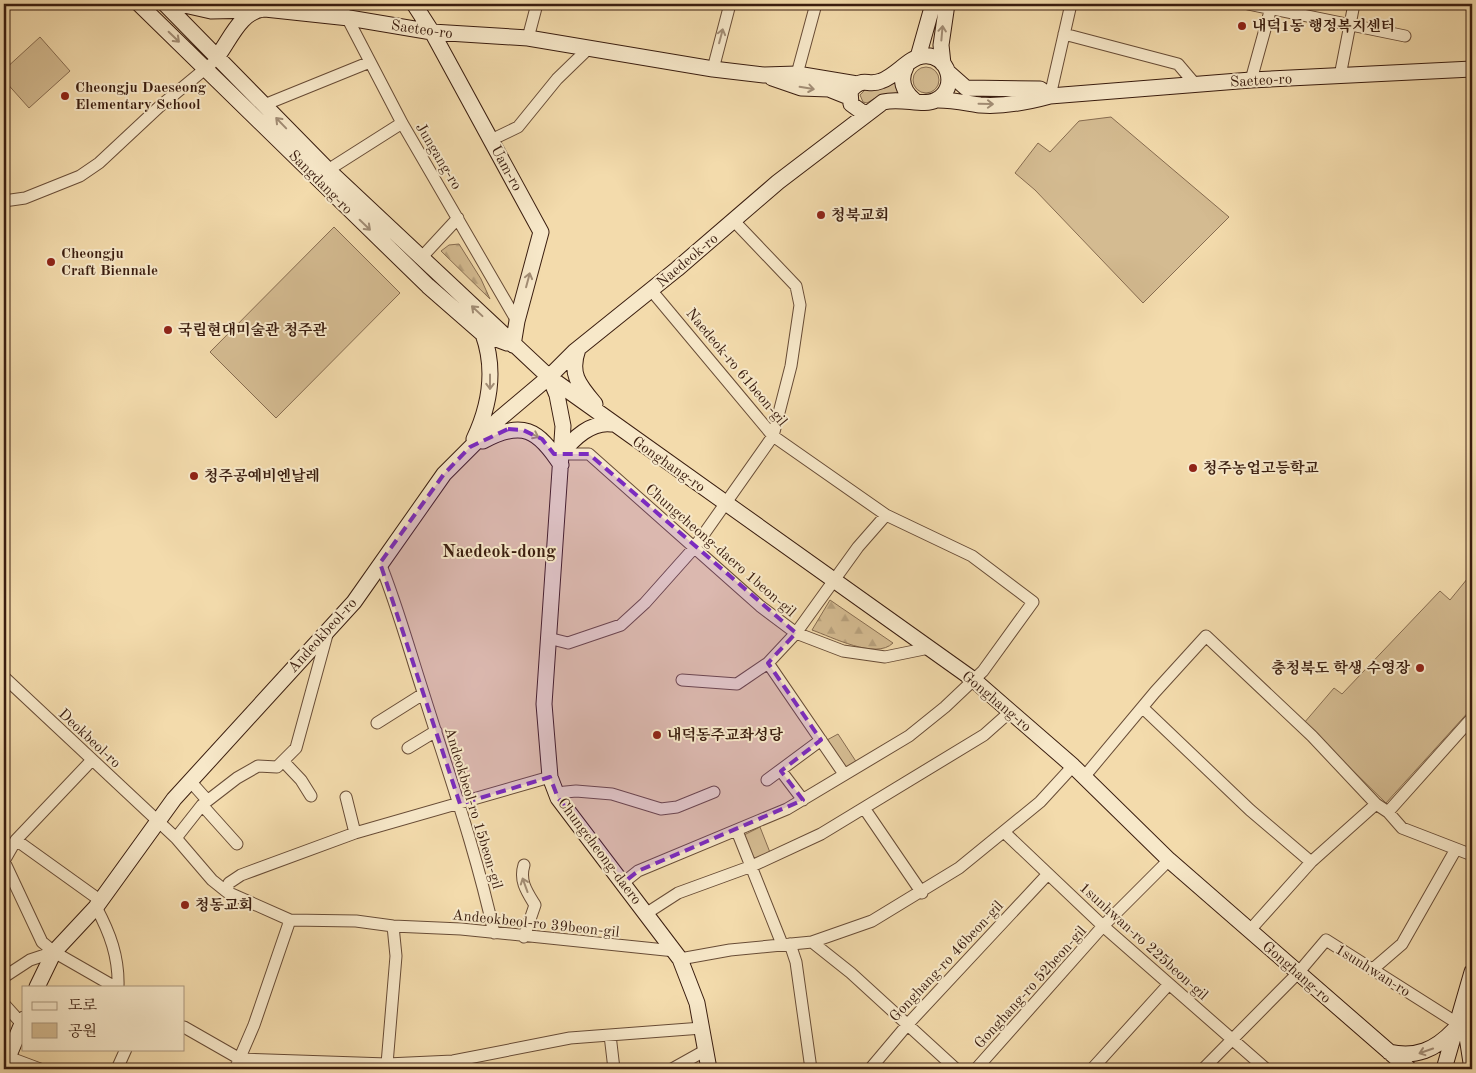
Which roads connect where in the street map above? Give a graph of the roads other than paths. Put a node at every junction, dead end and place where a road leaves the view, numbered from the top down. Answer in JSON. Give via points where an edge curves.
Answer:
{"nodes":[{"id":1,"x":139,"y":4,"type":"edge"},
{"id":2,"x":165,"y":4,"type":"edge"},
{"id":3,"x":180,"y":4,"type":"edge"},
{"id":4,"x":340,"y":4,"type":"edge"},
{"id":5,"x":414,"y":4,"type":"edge"},
{"id":6,"x":537,"y":4,"type":"edge"},
{"id":7,"x":730,"y":4,"type":"edge"},
{"id":8,"x":816,"y":4,"type":"edge"},
{"id":9,"x":933,"y":4,"type":"edge"},
{"id":10,"x":947,"y":4,"type":"edge"},
{"id":11,"x":1071,"y":4,"type":"edge"},
{"id":12,"x":1248,"y":4,"type":"edge"},
{"id":13,"x":1354,"y":4,"type":"edge"},
{"id":14,"x":1271,"y":6,"type":"edge"},
{"id":15,"x":255,"y":10,"type":"junction"},
{"id":16,"x":349,"y":18,"type":"junction"},
{"id":17,"x":1349,"y":25,"type":"junction"},
{"id":18,"x":432,"y":32,"type":"junction"},
{"id":19,"x":1064,"y":34,"type":"junction"},
{"id":20,"x":1405,"y":36,"type":"dead end"},
{"id":21,"x":528,"y":38,"type":"junction"},
{"id":22,"x":590,"y":48,"type":"junction"},
{"id":23,"x":218,"y":57,"type":"junction"},
{"id":24,"x":918,"y":57,"type":"junction"},
{"id":25,"x":370,"y":62,"type":"junction"},
{"id":26,"x":906,"y":67,"type":"junction"},
{"id":27,"x":946,"y":68,"type":"junction"},
{"id":28,"x":207,"y":69,"type":"junction"},
{"id":29,"x":713,"y":69,"type":"junction"},
{"id":30,"x":1472,"y":69,"type":"edge"},
{"id":31,"x":797,"y":74,"type":"junction"},
{"id":32,"x":764,"y":75,"type":"junction"},
{"id":33,"x":1340,"y":76,"type":"junction"},
{"id":34,"x":1252,"y":80,"type":"junction"},
{"id":35,"x":1195,"y":84,"type":"junction"},
{"id":36,"x":1050,"y":96,"type":"junction"},
{"id":37,"x":914,"y":100,"type":"junction"},
{"id":38,"x":938,"y":100,"type":"junction"},
{"id":39,"x":858,"y":101,"type":"junction"},
{"id":40,"x":264,"y":105,"type":"junction"},
{"id":41,"x":402,"y":123,"type":"junction"},
{"id":42,"x":491,"y":140,"type":"junction"},
{"id":43,"x":328,"y":170,"type":"junction"},
{"id":44,"x":4,"y":201,"type":"edge"},
{"id":45,"x":458,"y":218,"type":"junction"},
{"id":46,"x":733,"y":220,"type":"junction"},
{"id":47,"x":421,"y":258,"type":"junction"},
{"id":48,"x":651,"y":290,"type":"junction"},
{"id":49,"x":517,"y":321,"type":"junction"},
{"id":50,"x":483,"y":334,"type":"junction"},
{"id":51,"x":513,"y":345,"type":"junction"},
{"id":52,"x":578,"y":348,"type":"junction"},
{"id":53,"x":549,"y":377,"type":"junction"},
{"id":54,"x":612,"y":424,"type":"junction"},
{"id":55,"x":773,"y":436,"type":"junction"},
{"id":56,"x":470,"y":447,"type":"junction"},
{"id":57,"x":562,"y":459,"type":"junction"},
{"id":58,"x":725,"y":503,"type":"junction"},
{"id":59,"x":886,"y":515,"type":"junction"},
{"id":60,"x":694,"y":548,"type":"junction"},
{"id":61,"x":380,"y":563,"type":"junction"},
{"id":62,"x":833,"y":581,"type":"junction"},
{"id":63,"x":329,"y":628,"type":"junction"},
{"id":64,"x":796,"y":633,"type":"junction"},
{"id":65,"x":548,"y":638,"type":"junction"},
{"id":66,"x":929,"y":648,"type":"junction"},
{"id":67,"x":768,"y":663,"type":"junction"},
{"id":68,"x":4,"y":677,"type":"edge"},
{"id":69,"x":682,"y":680,"type":"dead end"},
{"id":70,"x":974,"y":680,"type":"junction"},
{"id":71,"x":423,"y":694,"type":"junction"},
{"id":72,"x":1143,"y":708,"type":"junction"},
{"id":73,"x":1011,"y":711,"type":"junction"},
{"id":74,"x":1472,"y":718,"type":"edge"},
{"id":75,"x":377,"y":723,"type":"dead end"},
{"id":76,"x":436,"y":731,"type":"junction"},
{"id":77,"x":821,"y":740,"type":"junction"},
{"id":78,"x":408,"y":748,"type":"dead end"},
{"id":79,"x":92,"y":760,"type":"junction"},
{"id":80,"x":282,"y":762,"type":"junction"},
{"id":81,"x":781,"y":771,"type":"junction"},
{"id":82,"x":1078,"y":771,"type":"junction"},
{"id":83,"x":844,"y":774,"type":"junction"},
{"id":84,"x":550,"y":777,"type":"junction"},
{"id":85,"x":768,"y":780,"type":"dead end"},
{"id":86,"x":190,"y":781,"type":"junction"},
{"id":87,"x":714,"y":792,"type":"dead end"},
{"id":88,"x":556,"y":793,"type":"junction"},
{"id":89,"x":311,"y":796,"type":"dead end"},
{"id":90,"x":346,"y":797,"type":"dead end"},
{"id":91,"x":803,"y":800,"type":"junction"},
{"id":92,"x":204,"y":803,"type":"junction"},
{"id":93,"x":460,"y":804,"type":"junction"},
{"id":94,"x":1376,"y":804,"type":"junction"},
{"id":95,"x":864,"y":808,"type":"junction"},
{"id":96,"x":1388,"y":812,"type":"junction"},
{"id":97,"x":156,"y":821,"type":"junction"},
{"id":98,"x":737,"y":832,"type":"junction"},
{"id":99,"x":1004,"y":832,"type":"junction"},
{"id":100,"x":355,"y":833,"type":"junction"},
{"id":101,"x":176,"y":838,"type":"junction"},
{"id":102,"x":16,"y":840,"type":"junction"},
{"id":103,"x":238,"y":844,"type":"dead end"},
{"id":104,"x":1456,"y":849,"type":"junction"},
{"id":105,"x":1472,"y":855,"type":"edge"},
{"id":106,"x":1169,"y":860,"type":"junction"},
{"id":107,"x":1311,"y":862,"type":"junction"},
{"id":108,"x":524,"y":865,"type":"dead end"},
{"id":109,"x":752,"y":866,"type":"junction"},
{"id":110,"x":1047,"y":875,"type":"junction"},
{"id":111,"x":624,"y":883,"type":"junction"},
{"id":112,"x":227,"y":892,"type":"junction"},
{"id":113,"x":922,"y":893,"type":"junction"},
{"id":114,"x":99,"y":904,"type":"junction"},
{"id":115,"x":647,"y":913,"type":"junction"},
{"id":116,"x":290,"y":920,"type":"junction"},
{"id":117,"x":393,"y":926,"type":"junction"},
{"id":118,"x":1103,"y":926,"type":"junction"},
{"id":119,"x":1250,"y":930,"type":"junction"},
{"id":120,"x":494,"y":932,"type":"junction"},
{"id":121,"x":524,"y":937,"type":"junction"},
{"id":122,"x":812,"y":942,"type":"junction"},
{"id":123,"x":786,"y":944,"type":"junction"},
{"id":124,"x":54,"y":952,"type":"junction"},
{"id":125,"x":678,"y":955,"type":"junction"},
{"id":126,"x":1373,"y":969,"type":"junction"},
{"id":127,"x":1472,"y":972,"type":"edge"},
{"id":128,"x":1298,"y":973,"type":"junction"},
{"id":129,"x":4,"y":977,"type":"edge"},
{"id":130,"x":1169,"y":984,"type":"junction"},
{"id":131,"x":37,"y":986,"type":"edge"},
{"id":132,"x":114,"y":986,"type":"edge"},
{"id":133,"x":116,"y":986,"type":"edge"},
{"id":134,"x":1467,"y":1002,"type":"edge"},
{"id":135,"x":4,"y":1004,"type":"edge"},
{"id":136,"x":22,"y":1021,"type":"edge"},
{"id":137,"x":22,"y":1024,"type":"edge"},
{"id":138,"x":908,"y":1024,"type":"junction"},
{"id":139,"x":1456,"y":1026,"type":"junction"},
{"id":140,"x":185,"y":1028,"type":"edge"},
{"id":141,"x":702,"y":1028,"type":"junction"},
{"id":142,"x":610,"y":1035,"type":"junction"},
{"id":143,"x":1231,"y":1039,"type":"junction"},
{"id":144,"x":126,"y":1050,"type":"edge"},
{"id":145,"x":706,"y":1050,"type":"junction"},
{"id":146,"x":1389,"y":1052,"type":"junction"},
{"id":147,"x":6,"y":1062,"type":"edge"},
{"id":148,"x":237,"y":1064,"type":"edge"},
{"id":149,"x":387,"y":1064,"type":"junction"},
{"id":150,"x":317,"y":1065,"type":"edge"},
{"id":151,"x":453,"y":1065,"type":"edge"},
{"id":152,"x":348,"y":1066,"type":"edge"},
{"id":153,"x":40,"y":1069,"type":"edge"},
{"id":154,"x":117,"y":1069,"type":"edge"},
{"id":155,"x":614,"y":1069,"type":"edge"},
{"id":156,"x":672,"y":1069,"type":"edge"},
{"id":157,"x":710,"y":1069,"type":"edge"},
{"id":158,"x":811,"y":1069,"type":"edge"},
{"id":159,"x":870,"y":1069,"type":"edge"},
{"id":160,"x":956,"y":1069,"type":"edge"},
{"id":161,"x":976,"y":1069,"type":"edge"},
{"id":162,"x":1092,"y":1069,"type":"edge"},
{"id":163,"x":1203,"y":1069,"type":"edge"},
{"id":164,"x":1266,"y":1069,"type":"edge"},
{"id":165,"x":1397,"y":1069,"type":"edge"},
{"id":166,"x":1409,"y":1069,"type":"edge"},
{"id":167,"x":1444,"y":1069,"type":"edge"},
{"id":168,"x":1472,"y":1069,"type":"edge"}],
"edges":[{"from":1,"to":28,"type":"street","name":"Sangdang-ro","one_way":true},
{"from":2,"to":23,"type":"street","name":"Sangdang-ro"},
{"from":3,"to":15,"type":"street","name":"Saeteo-ro","via":[[211,11]]},
{"from":4,"to":16,"type":"street","name":"Jungang-ro"},
{"from":5,"to":18,"type":"street","name":"Uam-ro"},
{"from":6,"to":21,"type":"street"},
{"from":29,"to":7,"type":"street","one_way":true},
{"from":8,"to":31,"type":"street"},
{"from":9,"to":24,"type":"street"},
{"from":27,"to":10,"type":"street","one_way":true,"via":[[941,45]]},
{"from":11,"to":19,"type":"street"},
{"from":12,"to":14,"type":"street"},
{"from":13,"to":17,"type":"street"},
{"from":14,"to":17,"type":"street"},
{"from":14,"to":34,"type":"street"},
{"from":15,"to":16,"type":"street","name":"Saeteo-ro"},
{"from":15,"to":23,"type":"street","via":[[236,28]]},
{"from":16,"to":18,"type":"street","name":"Saeteo-ro"},
{"from":16,"to":25,"type":"street","name":"Jungang-ro"},
{"from":17,"to":20,"type":"street"},
{"from":17,"to":33,"type":"street"},
{"from":18,"to":21,"type":"street","name":"Saeteo-ro"},
{"from":18,"to":42,"type":"street","name":"Uam-ro"},
{"from":19,"to":35,"type":"street","via":[[1178,64]]},
{"from":19,"to":36,"type":"street"},
{"from":21,"to":22,"type":"street","name":"Saeteo-ro"},
{"from":22,"to":29,"type":"street","name":"Saeteo-ro"},
{"from":22,"to":42,"type":"street","via":[[558,79],[518,127]]},
{"from":23,"to":28,"type":"street"},
{"from":23,"to":40,"type":"street","name":"Sangdang-ro"},
{"from":24,"to":26,"type":"street"},
{"from":24,"to":27,"type":"street","via":[[934,57]]},
{"from":25,"to":40,"type":"street"},
{"from":25,"to":41,"type":"street","name":"Jungang-ro"},
{"from":26,"to":37,"type":"street","via":[[902,81],[904,89]]},
{"from":26,"to":39,"type":"street","via":[[879,82],[863,81]]},
{"from":27,"to":36,"type":"street","via":[[966,88],[1040,89]]},
{"from":27,"to":38,"type":"street","via":[[948,88]]},
{"from":28,"to":44,"type":"street","via":[[80,176],[25,198]]},
{"from":28,"to":50,"type":"street","name":"Sangdang-ro","one_way":true,"via":[[421,279]]},
{"from":29,"to":32,"type":"street","name":"Saeteo-ro"},
{"from":30,"to":33,"type":"street","name":"Saeteo-ro"},
{"from":31,"to":32,"type":"street"},
{"from":31,"to":39,"type":"street"},
{"from":32,"to":39,"type":"street","one_way":true,"via":[[802,88],[829,89]]},
{"from":33,"to":34,"type":"street","name":"Saeteo-ro"},
{"from":34,"to":35,"type":"street","name":"Saeteo-ro"},
{"from":35,"to":36,"type":"street","name":"Saeteo-ro"},
{"from":38,"to":36,"type":"street","one_way":true,"via":[[981,105],[1021,103]]},
{"from":37,"to":38,"type":"street","via":[[930,103]]},
{"from":37,"to":39,"type":"street","name":"Naedeok-ro"},
{"from":39,"to":46,"type":"street","name":"Naedeok-ro","via":[[825,144]]},
{"from":43,"to":40,"type":"street","name":"Sangdang-ro","one_way":true},
{"from":41,"to":43,"type":"street","name":"Sangdang-ro"},
{"from":41,"to":45,"type":"street","name":"Jungang-ro"},
{"from":49,"to":42,"type":"street","name":"Uam-ro","one_way":true,"via":[[541,232]]},
{"from":43,"to":47,"type":"street","name":"Sangdang-ro"},
{"from":45,"to":47,"type":"street"},
{"from":45,"to":49,"type":"street","name":"Jungang-ro"},
{"from":46,"to":48,"type":"street","name":"Naedeok-ro"},
{"from":46,"to":55,"type":"street","via":[[796,286],[800,305],[791,366]]},
{"from":51,"to":47,"type":"street","name":"Sangdang-ro","one_way":true},
{"from":48,"to":52,"type":"street","name":"Naedeok-ro"},
{"from":48,"to":55,"type":"street","name":"Naedeok-ro 61beon-gil"},
{"from":49,"to":51,"type":"street","name":"Uam-ro"},
{"from":50,"to":51,"type":"street","name":"Sangdang-ro"},
{"from":50,"to":56,"type":"street","one_way":true,"via":[[490,367],[490,392],[486,411]]},
{"from":51,"to":53,"type":"street","name":"Sangdang-ro"},
{"from":52,"to":53,"type":"street","name":"Naedeok-ro"},
{"from":52,"to":54,"type":"street","via":[[573,368],[577,380]]},
{"from":53,"to":54,"type":"street","name":"Gonghang-ro"},
{"from":53,"to":56,"type":"street","name":"Andeokbeol-ro"},
{"from":53,"to":57,"type":"street","name":"Chungcheong-daero","via":[[561,416]]},
{"from":54,"to":57,"type":"street","via":[[591,427],[571,443]]},
{"from":54,"to":58,"type":"street","name":"Gonghang-ro"},
{"from":55,"to":58,"type":"street"},
{"from":55,"to":59,"type":"street","name":"Naedeok-ro 61beon-gil"},
{"from":56,"to":57,"type":"street","one_way":true,"via":[[508,429],[523,430],[542,439]]},
{"from":56,"to":61,"type":"street","name":"Andeokbeol-ro","via":[[444,474]]},
{"from":57,"to":60,"type":"street","name":"Chungcheong-daero 1beon-gil","via":[[589,454]]},
{"from":57,"to":65,"type":"street","name":"Chungcheong-daero"},
{"from":58,"to":60,"type":"street"},
{"from":58,"to":62,"type":"street","name":"Gonghang-ro"},
{"from":59,"to":62,"type":"street"},
{"from":59,"to":70,"type":"street","name":"Naedeok-ro 61beon-gil","via":[[972,556],[1033,602],[984,671]]},
{"from":60,"to":64,"type":"street","name":"Chungcheong-daero 1beon-gil"},
{"from":60,"to":65,"type":"street","via":[[621,625],[568,643]]},
{"from":61,"to":63,"type":"street","name":"Andeokbeol-ro","via":[[354,602]]},
{"from":61,"to":71,"type":"street","name":"Andeokbeol-ro 15beon-gil"},
{"from":62,"to":64,"type":"street"},
{"from":62,"to":66,"type":"street","name":"Gonghang-ro"},
{"from":63,"to":80,"type":"street","via":[[296,748]]},
{"from":63,"to":86,"type":"street","name":"Andeokbeol-ro"},
{"from":64,"to":66,"type":"street","name":"Chungcheong-daero 1beon-gil","via":[[843,651],[885,657]]},
{"from":64,"to":67,"type":"street"},
{"from":65,"to":84,"type":"street","name":"Chungcheong-daero","via":[[544,704]]},
{"from":66,"to":70,"type":"street","name":"Gonghang-ro"},
{"from":67,"to":69,"type":"street","via":[[737,684]]},
{"from":67,"to":77,"type":"street"},
{"from":68,"to":79,"type":"street","name":"Deokbeol-ro"},
{"from":70,"to":73,"type":"street","name":"Gonghang-ro"},
{"from":70,"to":83,"type":"street","via":[[909,736]]},
{"from":71,"to":75,"type":"street"},
{"from":71,"to":76,"type":"street","name":"Andeokbeol-ro 15beon-gil"},
{"from":72,"to":82,"type":"street","name":"Andeokbeol-ro 39beon-gil"},
{"from":72,"to":94,"type":"street","name":"Andeokbeol-ro 39beon-gil","via":[[1206,636],[1312,736]]},
{"from":72,"to":107,"type":"street","via":[[1247,807]]},
{"from":73,"to":82,"type":"street","name":"Gonghang-ro"},
{"from":73,"to":95,"type":"street","via":[[984,735]]},
{"from":74,"to":96,"type":"street"},
{"from":76,"to":78,"type":"street"},
{"from":76,"to":93,"type":"street","name":"Andeokbeol-ro 15beon-gil"},
{"from":77,"to":81,"type":"street"},
{"from":77,"to":83,"type":"street"},
{"from":79,"to":97,"type":"street","name":"Deokbeol-ro"},
{"from":79,"to":102,"type":"street"},
{"from":80,"to":89,"type":"street","via":[[301,780]]},
{"from":80,"to":92,"type":"street","via":[[277,767],[258,766],[236,778]]},
{"from":81,"to":85,"type":"street"},
{"from":81,"to":91,"type":"street"},
{"from":82,"to":99,"type":"street","name":"Andeokbeol-ro 39beon-gil"},
{"from":82,"to":106,"type":"street","name":"Gonghang-ro"},
{"from":83,"to":91,"type":"street"},
{"from":84,"to":88,"type":"street","name":"Chungcheong-daero"},
{"from":84,"to":93,"type":"street"},
{"from":86,"to":92,"type":"street"},
{"from":86,"to":97,"type":"street","name":"Andeokbeol-ro"},
{"from":87,"to":88,"type":"street","via":[[677,807],[661,809],[612,794]]},
{"from":88,"to":111,"type":"street","name":"Chungcheong-daero"},
{"from":90,"to":100,"type":"street"},
{"from":91,"to":98,"type":"street"},
{"from":92,"to":101,"type":"street"},
{"from":92,"to":103,"type":"street"},
{"from":93,"to":100,"type":"street"},
{"from":93,"to":120,"type":"street","name":"Andeokbeol-ro 15beon-gil"},
{"from":94,"to":96,"type":"street"},
{"from":94,"to":107,"type":"street"},
{"from":95,"to":109,"type":"street","via":[[821,834]]},
{"from":95,"to":113,"type":"street"},
{"from":96,"to":104,"type":"street","via":[[1402,828]]},
{"from":97,"to":101,"type":"street","name":"Andeokbeol-ro 39beon-gil"},
{"from":97,"to":114,"type":"street","name":"Andeokbeol-ro"},
{"from":98,"to":109,"type":"street"},
{"from":98,"to":111,"type":"street","via":[[638,871]]},
{"from":99,"to":110,"type":"street","name":"1sunhwan-ro 225beon-gil"},
{"from":99,"to":113,"type":"street","name":"Andeokbeol-ro 39beon-gil"},
{"from":100,"to":112,"type":"street","via":[[241,875],[229,883]]},
{"from":101,"to":112,"type":"street","name":"Andeokbeol-ro 39beon-gil","via":[[212,880]]},
{"from":102,"to":114,"type":"street"},
{"from":102,"to":124,"type":"street","via":[[4,861],[42,942]]},
{"from":104,"to":105,"type":"street"},
{"from":104,"to":126,"type":"street","via":[[1402,944]]},
{"from":106,"to":118,"type":"street","name":"Gonghang-ro 52beon-gil"},
{"from":106,"to":119,"type":"street","name":"Gonghang-ro"},
{"from":107,"to":119,"type":"street"},
{"from":121,"to":108,"type":"street","one_way":true,"via":[[535,904],[524,886]]},
{"from":109,"to":115,"type":"street","via":[[678,893]]},
{"from":109,"to":123,"type":"street"},
{"from":110,"to":118,"type":"street","name":"1sunhwan-ro 225beon-gil"},
{"from":110,"to":138,"type":"street","name":"Gonghang-ro 46beon-gil"},
{"from":111,"to":115,"type":"street","name":"Chungcheong-daero"},
{"from":112,"to":116,"type":"street","name":"Andeokbeol-ro 39beon-gil"},
{"from":113,"to":122,"type":"street","name":"Andeokbeol-ro 39beon-gil","via":[[872,921]]},
{"from":114,"to":124,"type":"street","name":"Andeokbeol-ro"},
{"from":114,"to":133,"type":"street","via":[[119,970]]},
{"from":115,"to":125,"type":"street","name":"Chungcheong-daero"},
{"from":116,"to":117,"type":"street","name":"Andeokbeol-ro 39beon-gil","via":[[356,921]]},
{"from":116,"to":148,"type":"street","via":[[260,1010]]},
{"from":117,"to":120,"type":"street","name":"Andeokbeol-ro 39beon-gil"},
{"from":117,"to":149,"type":"street","via":[[396,956]]},
{"from":118,"to":130,"type":"street","name":"1sunhwan-ro 225beon-gil"},
{"from":118,"to":161,"type":"street","name":"Gonghang-ro 52beon-gil"},
{"from":119,"to":128,"type":"street","name":"Gonghang-ro"},
{"from":120,"to":121,"type":"street","name":"Andeokbeol-ro 39beon-gil"},
{"from":121,"to":125,"type":"street","name":"Andeokbeol-ro 39beon-gil"},
{"from":122,"to":123,"type":"street","name":"Andeokbeol-ro 39beon-gil"},
{"from":122,"to":138,"type":"street"},
{"from":123,"to":125,"type":"street","name":"Andeokbeol-ro 39beon-gil"},
{"from":123,"to":158,"type":"street","via":[[796,962]]},
{"from":124,"to":129,"type":"street","via":[[30,960]]},
{"from":124,"to":131,"type":"street","name":"Andeokbeol-ro"},
{"from":124,"to":132,"type":"street"},
{"from":125,"to":141,"type":"street","name":"Chungcheong-daero","via":[[697,1003]]},
{"from":126,"to":128,"type":"street","name":"1sunhwan-ro","via":[[1326,940]]},
{"from":126,"to":139,"type":"street","name":"1sunhwan-ro"},
{"from":127,"to":134,"type":"street"},
{"from":128,"to":143,"type":"street"},
{"from":128,"to":146,"type":"street","name":"Gonghang-ro"},
{"from":130,"to":143,"type":"street","name":"1sunhwan-ro 225beon-gil"},
{"from":130,"to":162,"type":"street"},
{"from":134,"to":139,"type":"street"},
{"from":134,"to":168,"type":"street"},
{"from":135,"to":136,"type":"street"},
{"from":137,"to":147,"type":"street"},
{"from":138,"to":159,"type":"street","name":"Gonghang-ro 46beon-gil"},
{"from":138,"to":160,"type":"street"},
{"from":139,"to":146,"type":"street","one_way":true,"via":[[1434,1048],[1411,1055]]},
{"from":139,"to":167,"type":"street"},
{"from":140,"to":148,"type":"street"},
{"from":141,"to":142,"type":"street"},
{"from":141,"to":145,"type":"street","name":"Chungcheong-daero"},
{"from":142,"to":151,"type":"street","via":[[570,1038]]},
{"from":142,"to":155,"type":"street"},
{"from":143,"to":163,"type":"street"},
{"from":143,"to":164,"type":"street","name":"1sunhwan-ro 225beon-gil"},
{"from":144,"to":154,"type":"street"},
{"from":145,"to":156,"type":"street"},
{"from":145,"to":157,"type":"street","name":"Chungcheong-daero"},
{"from":146,"to":165,"type":"street"},
{"from":146,"to":166,"type":"street","name":"Gonghang-ro"},
{"from":147,"to":153,"type":"street"},
{"from":148,"to":150,"type":"street"},
{"from":149,"to":151,"type":"street"},
{"from":149,"to":152,"type":"street"},
{"from":150,"to":152,"type":"street"}]}
